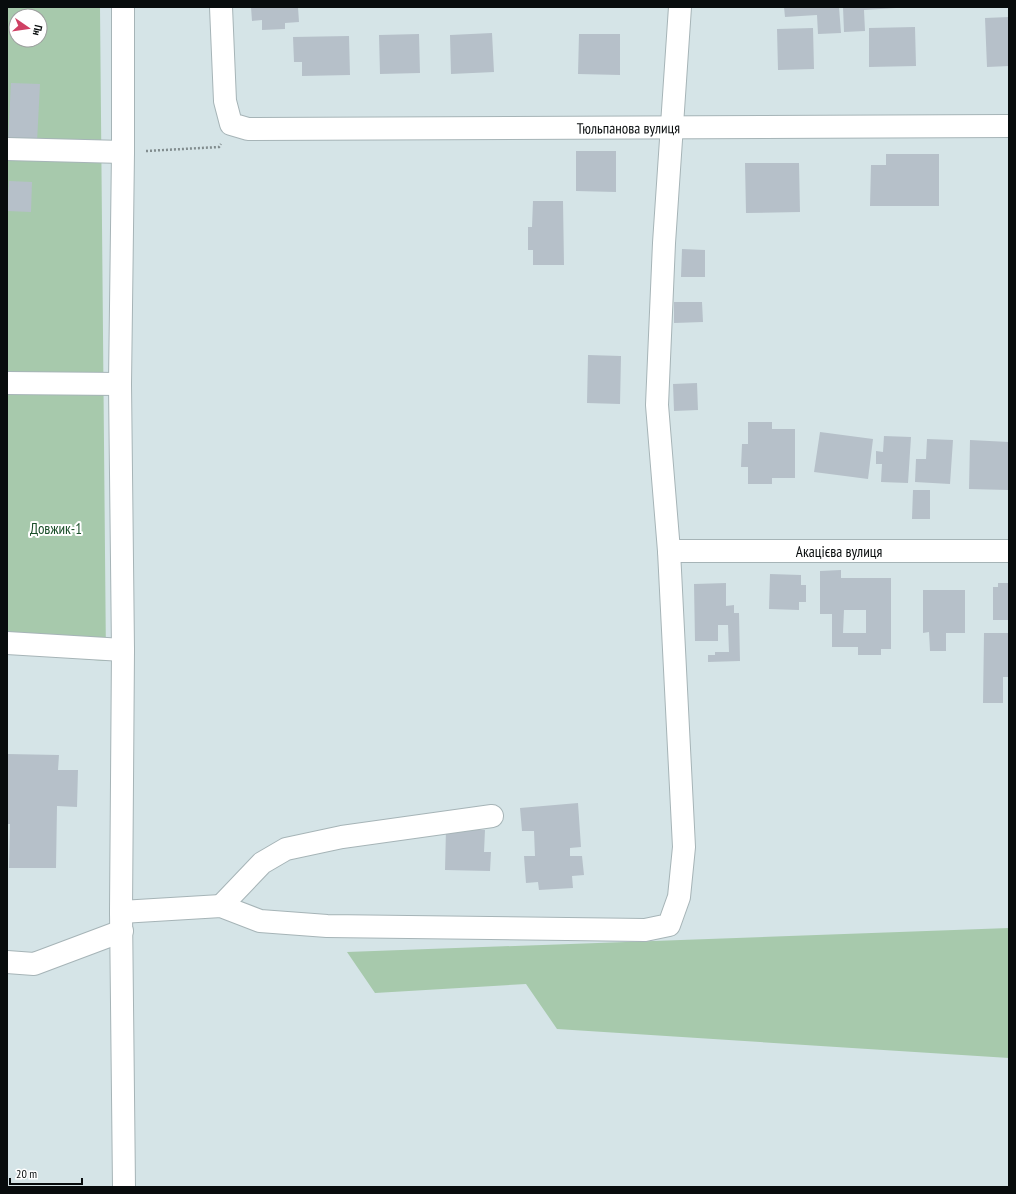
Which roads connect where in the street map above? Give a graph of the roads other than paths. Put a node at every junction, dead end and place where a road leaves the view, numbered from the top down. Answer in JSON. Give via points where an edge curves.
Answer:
{"nodes":[{"id":1,"x":123,"y":7,"type":"edge"},
{"id":2,"x":221,"y":7,"type":"edge"},
{"id":3,"x":680,"y":7,"type":"edge"},
{"id":4,"x":672,"y":126,"type":"junction"},
{"id":5,"x":1009,"y":126,"type":"edge"},
{"id":6,"x":7,"y":149,"type":"edge"},
{"id":7,"x":124,"y":152,"type":"junction"},
{"id":8,"x":7,"y":383,"type":"edge"},
{"id":9,"x":120,"y":384,"type":"junction"},
{"id":10,"x":669,"y":551,"type":"junction"},
{"id":11,"x":1009,"y":551,"type":"edge"},
{"id":12,"x":7,"y":643,"type":"edge"},
{"id":13,"x":123,"y":650,"type":"junction"},
{"id":14,"x":492,"y":816,"type":"dead end"},
{"id":15,"x":222,"y":906,"type":"junction"},
{"id":16,"x":121,"y":921,"type":"junction"},
{"id":17,"x":7,"y":962,"type":"edge"},
{"id":18,"x":124,"y":1187,"type":"edge"}],
"edges":[{"from":1,"to":7,"type":"street"},
{"from":2,"to":4,"type":"street","name":"Тюльпанова вулиця","via":[[225,101],[239,126]]},
{"from":3,"to":4,"type":"street"},
{"from":4,"to":5,"type":"street","name":"Тюльпанова вулиця"},
{"from":4,"to":10,"type":"street","via":[[657,405]]},
{"from":6,"to":7,"type":"street"},
{"from":7,"to":9,"type":"street"},
{"from":8,"to":9,"type":"street"},
{"from":9,"to":13,"type":"street"},
{"from":10,"to":11,"type":"street","name":"Акацієва вулиця"},
{"from":10,"to":15,"type":"street","via":[[684,847],[679,897],[669,925],[645,930],[328,926],[260,921]]},
{"from":12,"to":13,"type":"street"},
{"from":13,"to":16,"type":"street"},
{"from":14,"to":15,"type":"street","via":[[342,837],[286,849],[262,862]]},
{"from":15,"to":16,"type":"street"},
{"from":16,"to":17,"type":"street","via":[[34,964]]},
{"from":16,"to":18,"type":"street"}]}
